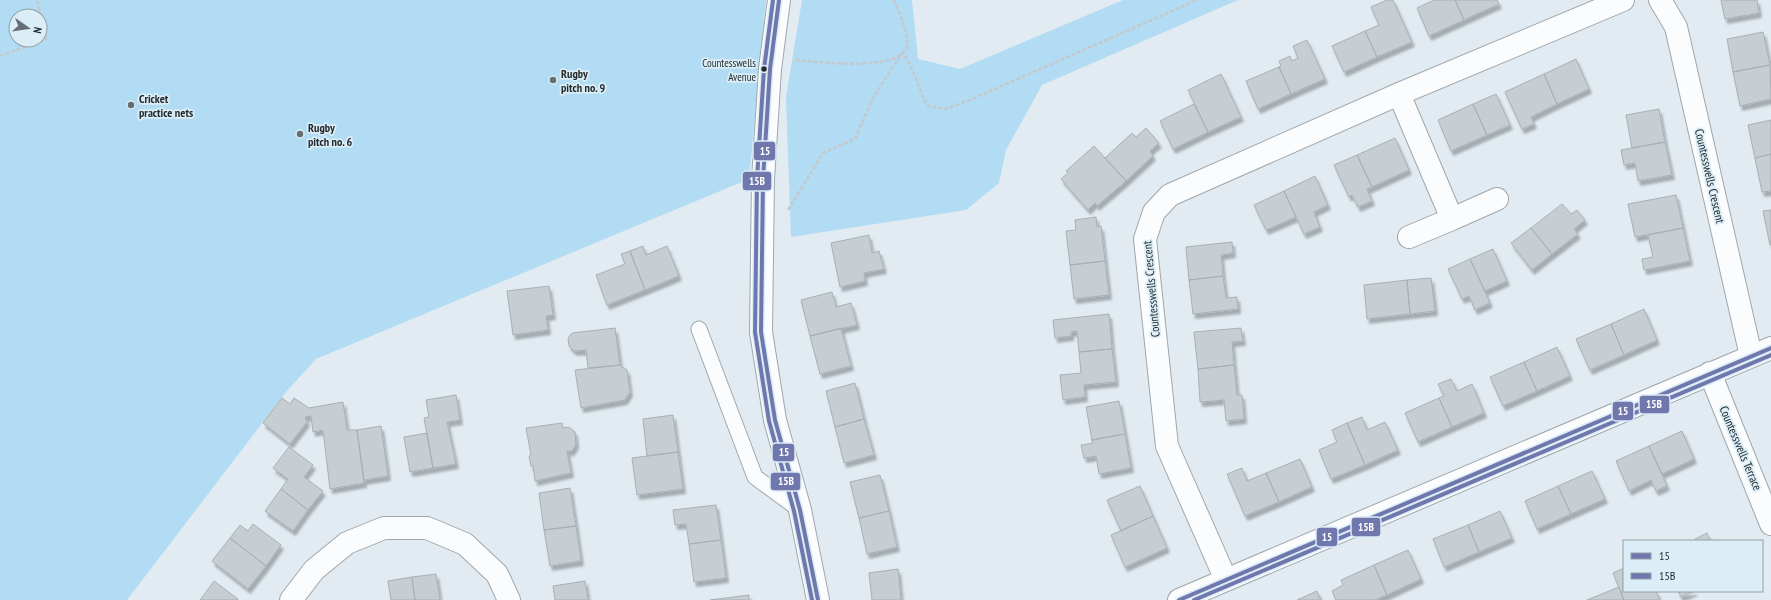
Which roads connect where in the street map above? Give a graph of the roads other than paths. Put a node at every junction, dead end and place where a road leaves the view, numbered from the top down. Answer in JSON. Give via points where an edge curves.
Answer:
{"nodes":[{"id":1,"x":779,"y":0,"type":"edge"},
{"id":2,"x":1623,"y":0,"type":"edge"},
{"id":3,"x":1660,"y":0,"type":"edge"},
{"id":4,"x":1399,"y":94,"type":"junction"},
{"id":5,"x":1497,"y":199,"type":"dead end"},
{"id":6,"x":1452,"y":219,"type":"junction"},
{"id":7,"x":1409,"y":237,"type":"dead end"},
{"id":8,"x":699,"y":329,"type":"dead end"},
{"id":9,"x":1761,"y":352,"type":"edge"},
{"id":10,"x":1710,"y":373,"type":"junction"},
{"id":11,"x":800,"y":510,"type":"junction"},
{"id":12,"x":1771,"y":524,"type":"edge"},
{"id":13,"x":1226,"y":580,"type":"junction"},
{"id":14,"x":291,"y":600,"type":"edge"},
{"id":15,"x":510,"y":600,"type":"edge"},
{"id":16,"x":818,"y":600,"type":"edge"},
{"id":17,"x":1181,"y":600,"type":"edge"}],
"edges":[{"from":1,"to":11,"type":"street","via":[[770,69],[763,180],[761,332],[775,420]]},
{"from":2,"to":4,"type":"street","name":"Countesswells Crescent"},
{"from":3,"to":9,"type":"street","name":"Countesswells Crescent","via":[[1676,27]]},
{"from":4,"to":6,"type":"street"},
{"from":4,"to":13,"type":"street","name":"Countesswells Crescent","via":[[1170,195],[1154,212],[1145,239],[1167,446]]},
{"from":5,"to":6,"type":"street"},
{"from":6,"to":7,"type":"street"},
{"from":8,"to":11,"type":"lane","via":[[754,477]]},
{"from":9,"to":10,"type":"street"},
{"from":10,"to":12,"type":"street","name":"Countesswells Terrace"},
{"from":10,"to":13,"type":"street"},
{"from":11,"to":16,"type":"street"},
{"from":13,"to":17,"type":"street"},
{"from":14,"to":15,"type":"street","via":[[314,570],[348,543],[384,528],[427,528],[466,544],[497,574]]}]}
